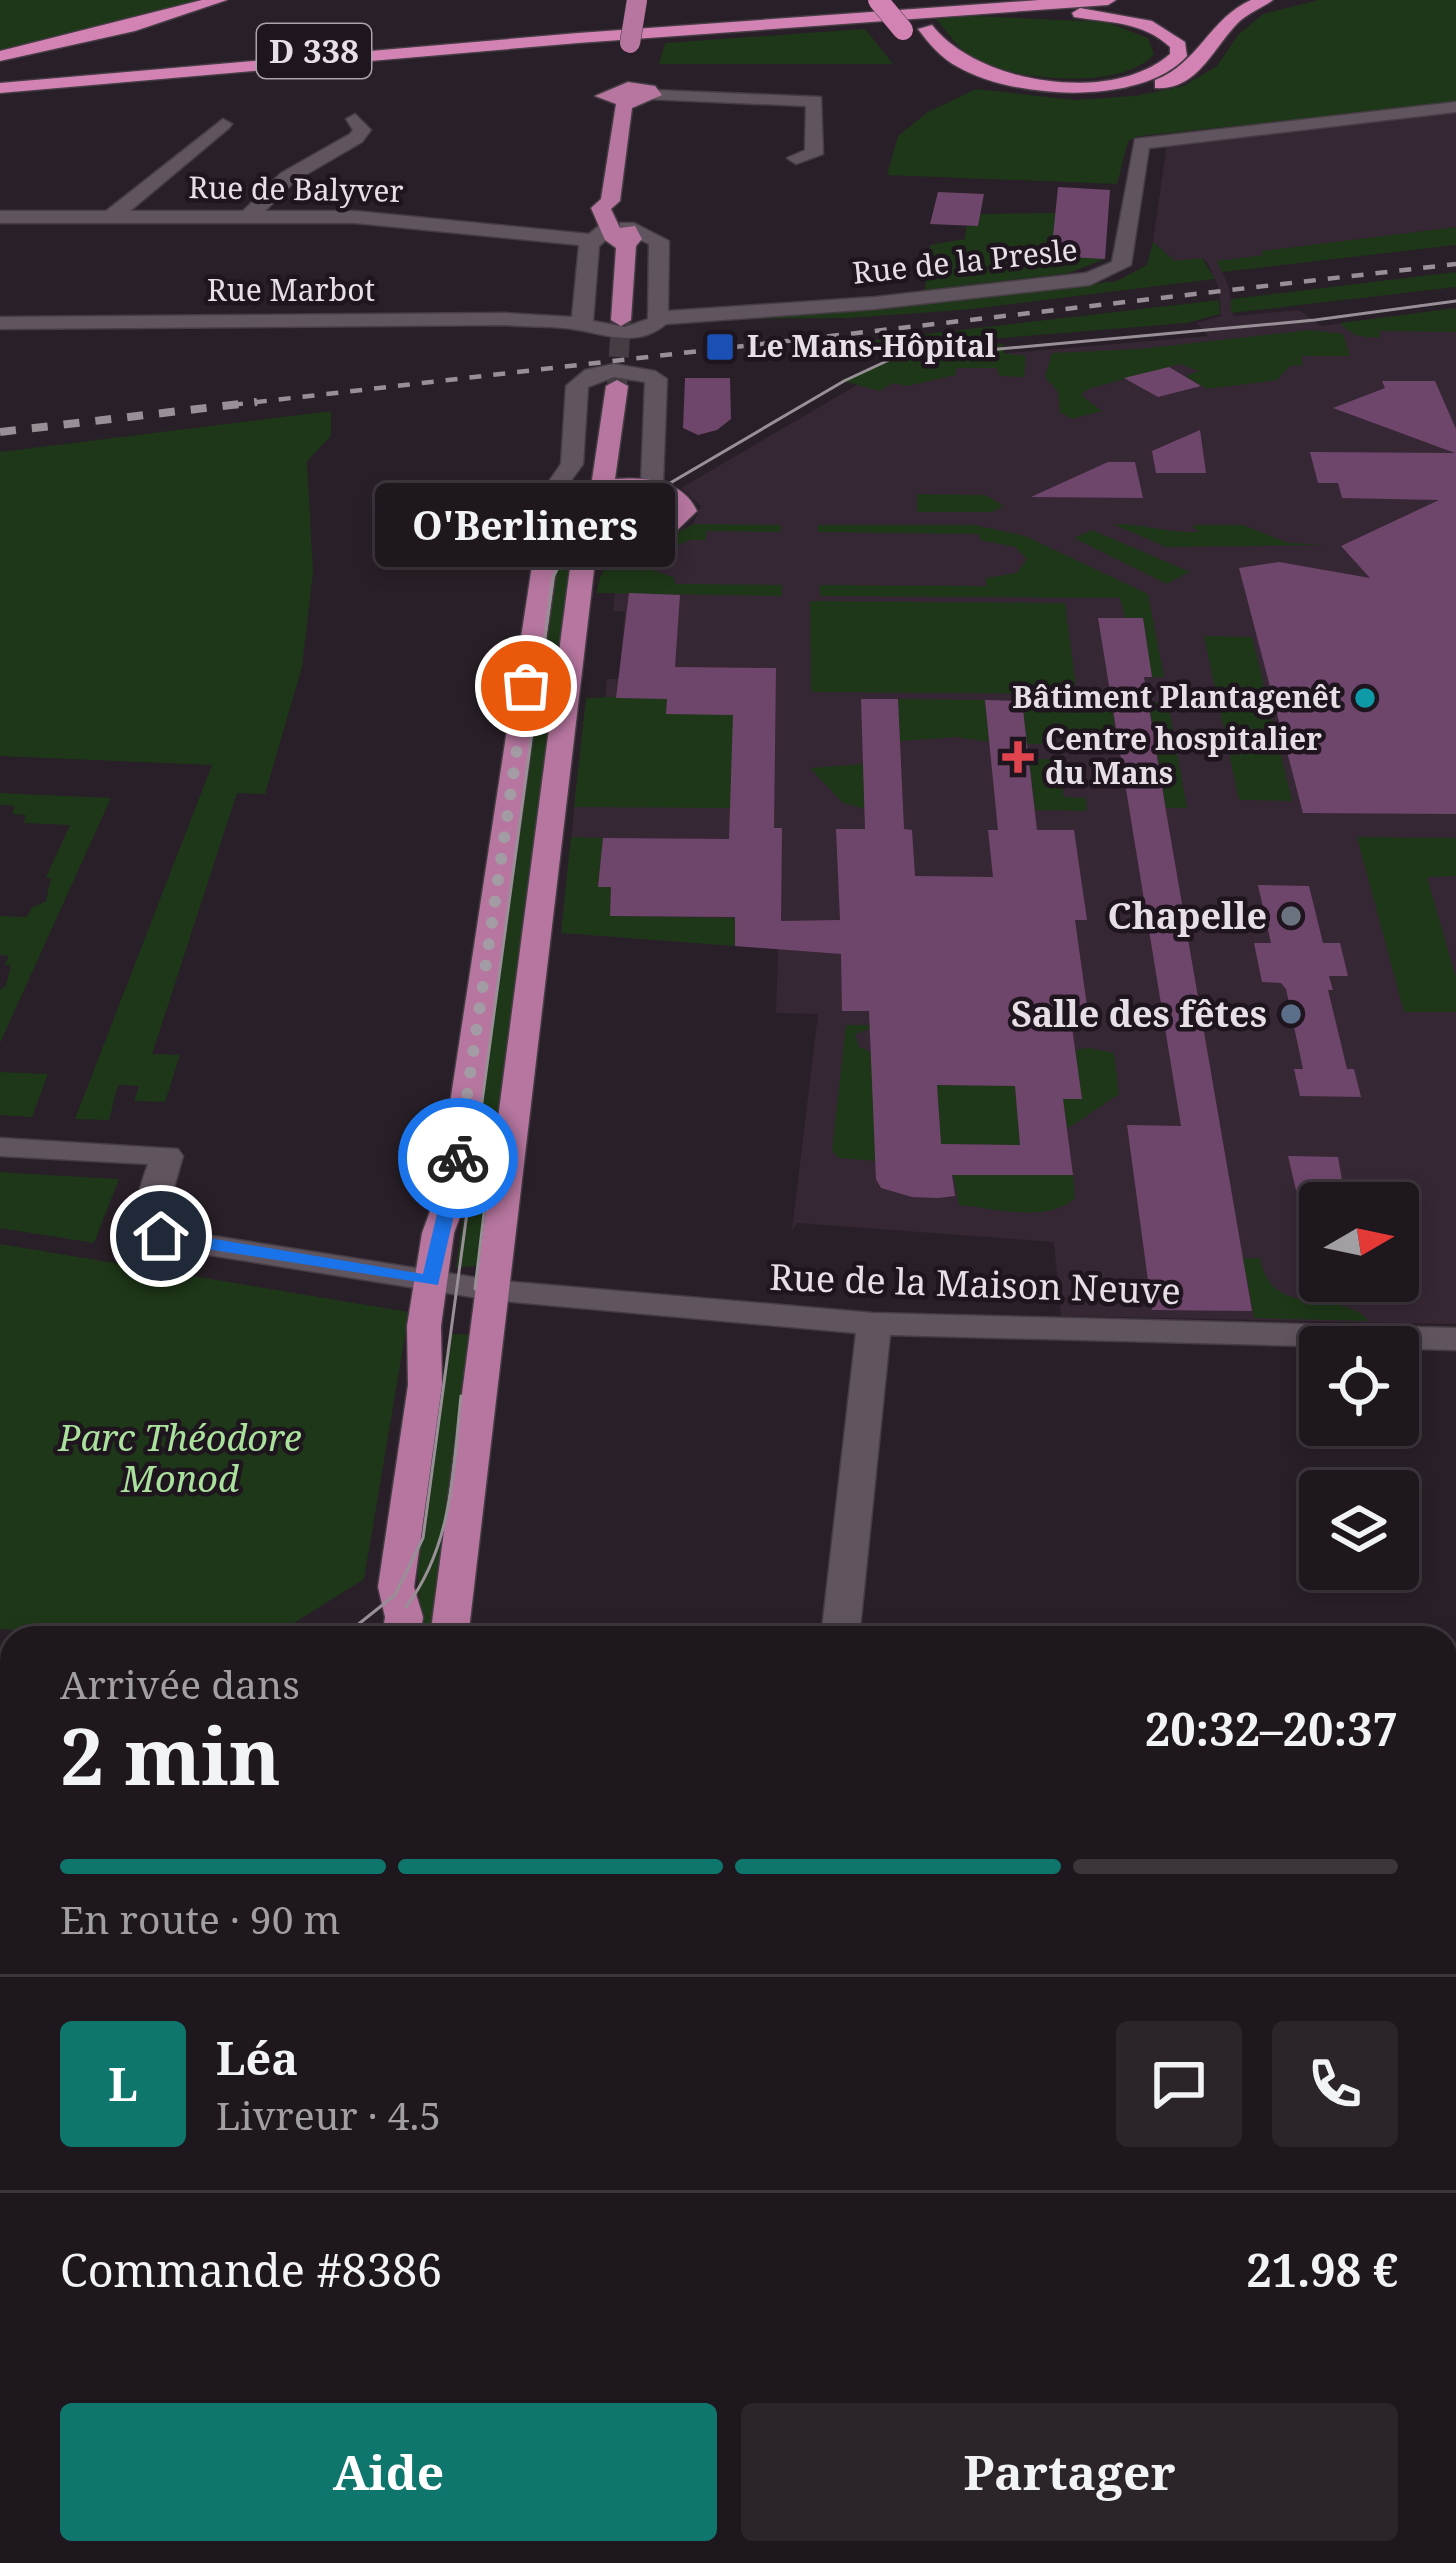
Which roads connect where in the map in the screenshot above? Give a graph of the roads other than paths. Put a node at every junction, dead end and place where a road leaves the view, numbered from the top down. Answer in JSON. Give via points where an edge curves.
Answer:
{"nodes":[{"id":1,"x":219,"y":0,"type":"edge"},
{"id":2,"x":637,"y":0,"type":"edge"},
{"id":3,"x":878,"y":0,"type":"edge"},
{"id":4,"x":902,"y":0,"type":"edge"},
{"id":5,"x":976,"y":0,"type":"edge"},
{"id":6,"x":1108,"y":0,"type":"edge"},
{"id":7,"x":1265,"y":0,"type":"edge"},
{"id":8,"x":958,"y":11,"type":"junction"},
{"id":9,"x":0,"y":56,"type":"edge"},
{"id":10,"x":0,"y":79,"type":"edge"},
{"id":11,"x":0,"y":88,"type":"edge"},
{"id":12,"x":626,"y":95,"type":"junction"},
{"id":13,"x":653,"y":95,"type":"joint"},
{"id":14,"x":1456,"y":107,"type":"edge"},
{"id":15,"x":356,"y":119,"type":"dead end"},
{"id":16,"x":223,"y":124,"type":"dead end"},
{"id":17,"x":796,"y":158,"type":"dead end"},
{"id":18,"x":249,"y":216,"type":"junction"},
{"id":19,"x":0,"y":217,"type":"edge"},
{"id":20,"x":111,"y":217,"type":"junction"},
{"id":21,"x":621,"y":233,"type":"junction"},
{"id":22,"x":590,"y":240,"type":"junction"},
{"id":23,"x":659,"y":318,"type":"junction"},
{"id":24,"x":621,"y":320,"type":"tunnel mouth"},
{"id":25,"x":0,"y":323,"type":"edge"},
{"id":26,"x":582,"y":325,"type":"junction"},
{"id":27,"x":616,"y":386,"type":"tunnel mouth"},
{"id":28,"x":613,"y":429,"type":"junction"},
{"id":29,"x":654,"y":486,"type":"junction"},
{"id":30,"x":581,"y":503,"type":"junction"},
{"id":31,"x":615,"y":535,"type":"junction"},
{"id":32,"x":0,"y":1147,"type":"edge"},
{"id":33,"x":425,"y":1280,"type":"junction"},
{"id":34,"x":491,"y":1290,"type":"junction"},
{"id":35,"x":874,"y":1324,"type":"junction"},
{"id":36,"x":1456,"y":1339,"type":"edge"},
{"id":37,"x":403,"y":1626,"type":"edge"},
{"id":38,"x":450,"y":1626,"type":"edge"},
{"id":39,"x":841,"y":1626,"type":"edge"}],
"edges":[{"from":1,"to":9,"type":"highway"},
{"from":2,"to":12,"type":"main road","bridge":true},
{"from":3,"to":7,"type":"highway","bridge":true,"via":[[933,63],[955,75],[1009,89],[1103,92],[1187,73],[1232,16]]},
{"from":4,"to":8,"type":"highway","via":[[946,52],[979,71],[1041,85],[1124,82],[1163,71],[1178,56],[1171,36],[1120,17]]},
{"from":5,"to":10,"type":"highway","number":"D 338"},
{"from":6,"to":8,"type":"highway","number":"D 338"},
{"from":8,"to":11,"type":"highway","number":"D 338"},
{"from":12,"to":13,"type":"main road"},
{"from":12,"to":21,"type":"main road","via":[[610,201],[601,208]]},
{"from":13,"to":17,"type":"street","via":[[815,101],[814,154]]},
{"from":14,"to":23,"type":"street","name":"Rue de la Presle","via":[[1141,143],[1121,265],[1090,280]]},
{"from":15,"to":18,"type":"street","via":[[356,138],[287,176]]},
{"from":16,"to":20,"type":"street"},
{"from":18,"to":20,"type":"street","name":"Rue de Balyver"},
{"from":18,"to":22,"type":"street","name":"Rue de Balyver","via":[[355,217]]},
{"from":19,"to":20,"type":"street","name":"Rue de Balyver"},
{"from":21,"to":22,"type":"street"},
{"from":21,"to":23,"type":"street","via":[[659,242]]},
{"from":21,"to":24,"type":"main road"},
{"from":22,"to":26,"type":"street"},
{"from":23,"to":26,"type":"street","name":"Rue Marbot","via":[[634,332]]},
{"from":25,"to":26,"type":"street","name":"Rue Marbot"},
{"from":27,"to":28,"type":"main road"},
{"from":28,"to":29,"type":"main road"},
{"from":28,"to":30,"type":"main road","via":[[608,470]]},
{"from":29,"to":30,"type":"main road","via":[[630,485]]},
{"from":29,"to":30,"type":"street","via":[[656,379],[631,370],[588,375],[577,386],[572,464],[556,488]]},
{"from":29,"to":31,"type":"main road","via":[[680,499],[681,519],[658,531]]},
{"from":30,"to":31,"type":"main road","via":[[588,529]]},
{"from":30,"to":33,"type":"main road","via":[[547,546],[452,1196]]},
{"from":31,"to":34,"type":"main road","via":[[582,568]]},
{"from":32,"to":33,"type":"street","name":"Rue de la Maison Neuve","via":[[167,1156],[148,1218],[161,1236]]},
{"from":33,"to":34,"type":"street","name":"Rue de la Maison Neuve"},
{"from":33,"to":37,"type":"main road","via":[[424,1385],[396,1587]]},
{"from":34,"to":35,"type":"street","name":"Rue de la Maison Neuve"},
{"from":34,"to":38,"type":"main road"},
{"from":35,"to":36,"type":"street","name":"Rue de la Maison Neuve"},
{"from":35,"to":39,"type":"street"}]}
